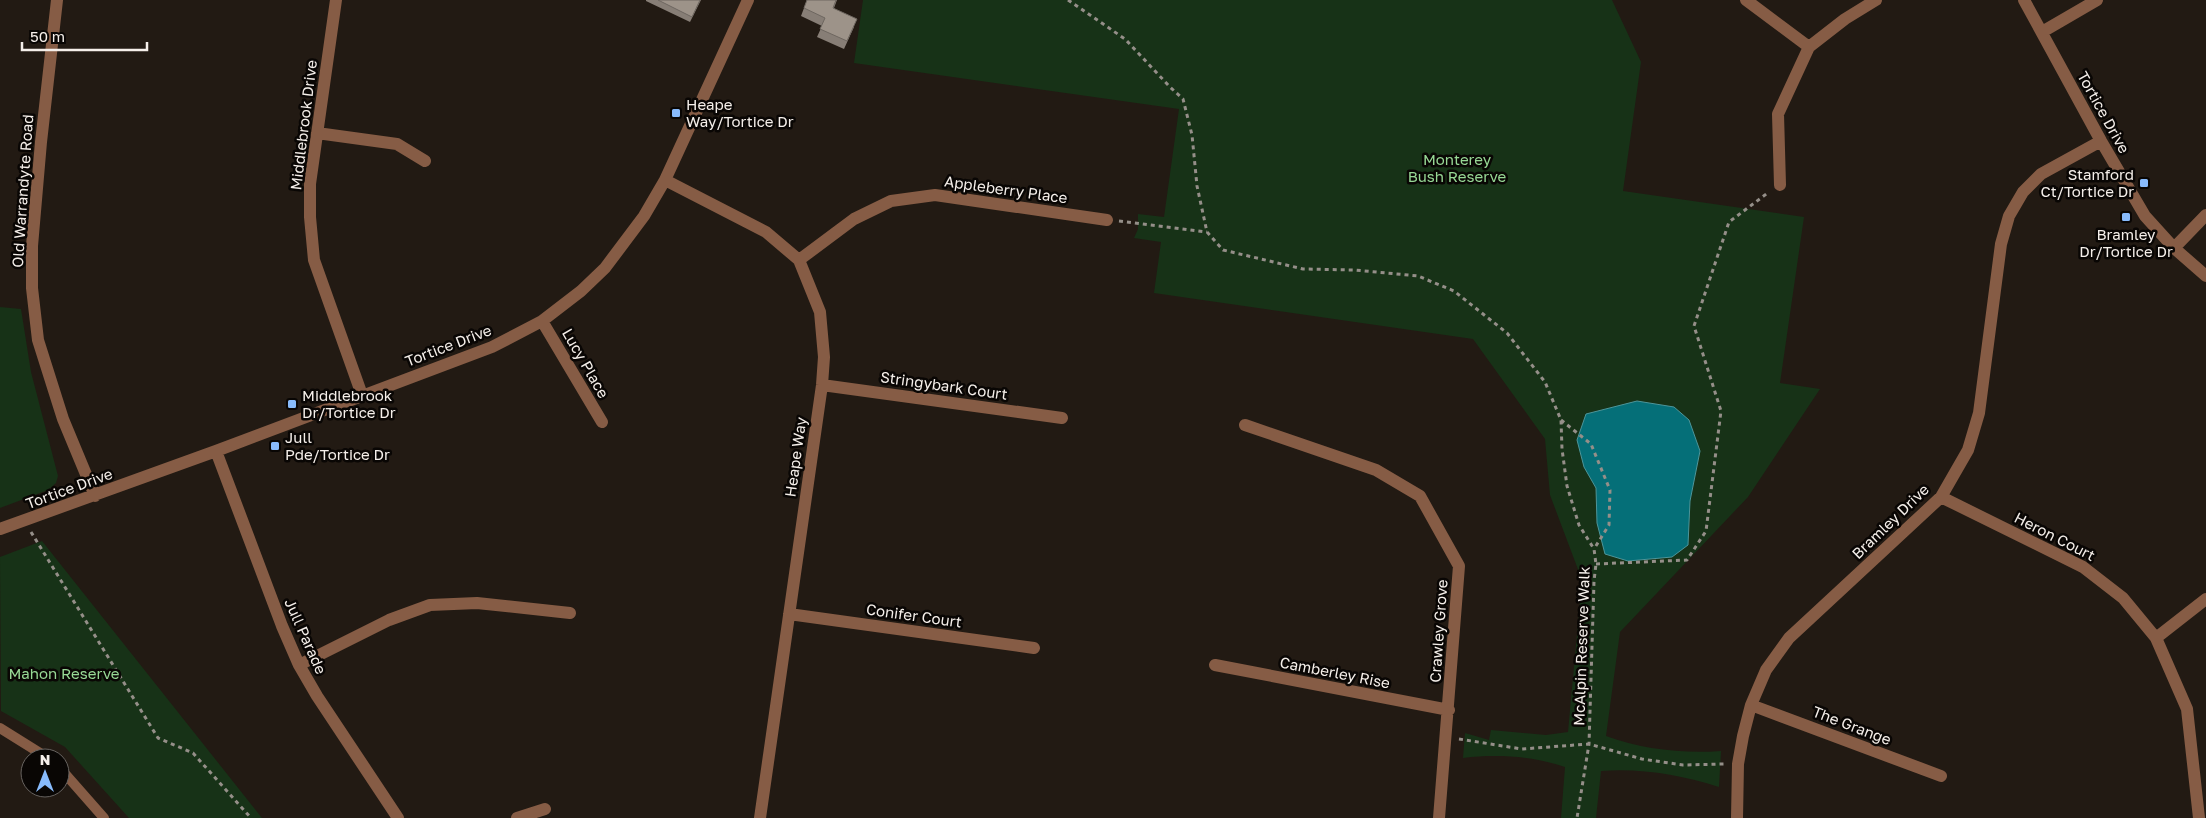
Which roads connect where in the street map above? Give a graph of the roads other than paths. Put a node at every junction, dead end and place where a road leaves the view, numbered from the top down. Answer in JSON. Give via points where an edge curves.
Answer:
{"nodes":[{"id":1,"x":57,"y":0,"type":"edge"},
{"id":2,"x":336,"y":0,"type":"edge"},
{"id":3,"x":748,"y":0,"type":"edge"},
{"id":4,"x":1746,"y":0,"type":"edge"},
{"id":5,"x":1876,"y":0,"type":"edge"},
{"id":6,"x":2024,"y":0,"type":"edge"},
{"id":7,"x":2097,"y":0,"type":"edge"},
{"id":8,"x":2042,"y":32,"type":"junction"},
{"id":9,"x":1809,"y":48,"type":"junction"},
{"id":10,"x":317,"y":133,"type":"junction"},
{"id":11,"x":2101,"y":141,"type":"junction"},
{"id":12,"x":425,"y":161,"type":"dead end"},
{"id":13,"x":665,"y":180,"type":"junction"},
{"id":14,"x":1780,"y":184,"type":"road end"},
{"id":15,"x":2206,"y":214,"type":"edge"},
{"id":16,"x":1107,"y":220,"type":"road end"},
{"id":17,"x":2174,"y":248,"type":"junction"},
{"id":18,"x":799,"y":260,"type":"junction"},
{"id":19,"x":2206,"y":276,"type":"edge"},
{"id":20,"x":542,"y":321,"type":"junction"},
{"id":21,"x":822,"y":385,"type":"junction"},
{"id":22,"x":362,"y":395,"type":"junction"},
{"id":23,"x":1062,"y":418,"type":"dead end"},
{"id":24,"x":602,"y":422,"type":"dead end"},
{"id":25,"x":1244,"y":425,"type":"dead end"},
{"id":26,"x":216,"y":451,"type":"junction"},
{"id":27,"x":95,"y":496,"type":"junction"},
{"id":28,"x":1941,"y":497,"type":"junction"},
{"id":29,"x":0,"y":529,"type":"edge"},
{"id":30,"x":2206,"y":599,"type":"edge"},
{"id":31,"x":570,"y":613,"type":"dead end"},
{"id":32,"x":789,"y":614,"type":"junction"},
{"id":33,"x":2156,"y":638,"type":"junction"},
{"id":34,"x":1034,"y":648,"type":"dead end"},
{"id":35,"x":299,"y":665,"type":"junction"},
{"id":36,"x":1215,"y":665,"type":"dead end"},
{"id":37,"x":1752,"y":705,"type":"junction"},
{"id":38,"x":1449,"y":710,"type":"junction"},
{"id":39,"x":0,"y":728,"type":"edge"},
{"id":40,"x":32,"y":748,"type":"edge"},
{"id":41,"x":1941,"y":776,"type":"dead end"},
{"id":42,"x":70,"y":779,"type":"edge"},
{"id":43,"x":545,"y":809,"type":"dead end"},
{"id":44,"x":104,"y":818,"type":"edge"},
{"id":45,"x":398,"y":818,"type":"edge"},
{"id":46,"x":517,"y":818,"type":"edge"},
{"id":47,"x":760,"y":818,"type":"edge"},
{"id":48,"x":1439,"y":818,"type":"edge"},
{"id":49,"x":1737,"y":818,"type":"edge"},
{"id":50,"x":2199,"y":818,"type":"edge"}],
"edges":[{"from":1,"to":27,"type":"street","name":"Old Warrandyte Road","via":[[40,151],[32,288],[38,340],[63,419]]},
{"from":2,"to":10,"type":"street","name":"Middlebrook Drive"},
{"from":3,"to":13,"type":"street","name":"Tortice Drive"},
{"from":4,"to":9,"type":"street"},
{"from":5,"to":9,"type":"street"},
{"from":6,"to":8,"type":"street","name":"Tortice Drive"},
{"from":7,"to":8,"type":"street"},
{"from":8,"to":11,"type":"street","name":"Tortice Drive"},
{"from":9,"to":14,"type":"street","via":[[1778,114]]},
{"from":10,"to":12,"type":"street","via":[[397,144]]},
{"from":10,"to":22,"type":"street","name":"Middlebrook Drive","via":[[310,184],[314,260]]},
{"from":11,"to":17,"type":"street","name":"Tortice Drive","via":[[2145,216]]},
{"from":11,"to":28,"type":"street","name":"Bramley Drive","via":[[2041,174],[2023,192],[2009,216],[2000,244],[1979,412],[1968,450]]},
{"from":13,"to":18,"type":"street","name":"Heape Way","via":[[766,232]]},
{"from":13,"to":20,"type":"street","name":"Tortice Drive","via":[[644,216],[605,268]]},
{"from":15,"to":17,"type":"street"},
{"from":16,"to":18,"type":"street","name":"Appleberry Place","via":[[935,195],[891,201],[854,219]]},
{"from":17,"to":19,"type":"street","name":"Tortice Drive"},
{"from":18,"to":21,"type":"street","name":"Heape Way","via":[[820,312],[824,357]]},
{"from":20,"to":22,"type":"street","name":"Tortice Drive","via":[[492,347]]},
{"from":20,"to":24,"type":"street","name":"Lucy Place"},
{"from":21,"to":23,"type":"street","name":"Stringybark Court"},
{"from":21,"to":32,"type":"street","name":"Heape Way"},
{"from":22,"to":26,"type":"street","name":"Tortice Drive"},
{"from":25,"to":38,"type":"street","name":"Crawley Grove","via":[[1376,470],[1420,496],[1459,566]]},
{"from":26,"to":27,"type":"street","name":"Tortice Drive"},
{"from":26,"to":35,"type":"street","name":"Jull Parade"},
{"from":27,"to":29,"type":"street","name":"Tortice Drive"},
{"from":28,"to":33,"type":"street","name":"Heron Court","via":[[2083,567],[2123,598]]},
{"from":28,"to":37,"type":"street","name":"Bramley Drive","via":[[1789,638],[1766,670]]},
{"from":30,"to":33,"type":"street"},
{"from":31,"to":35,"type":"street","via":[[478,603],[430,604],[389,620]]},
{"from":32,"to":34,"type":"street","name":"Conifer Court"},
{"from":32,"to":47,"type":"street","name":"Heape Way"},
{"from":33,"to":50,"type":"street","name":"Heron Court","via":[[2187,709]]},
{"from":35,"to":45,"type":"street","name":"Jull Parade"},
{"from":36,"to":38,"type":"street","name":"Camberley Rise"},
{"from":37,"to":41,"type":"street","name":"The Grange"},
{"from":37,"to":49,"type":"street","name":"Bramley Drive","via":[[1738,764]]},
{"from":38,"to":48,"type":"street","name":"Crawley Grove"},
{"from":39,"to":40,"type":"lane"},
{"from":42,"to":44,"type":"lane"},
{"from":43,"to":46,"type":"street"}]}
